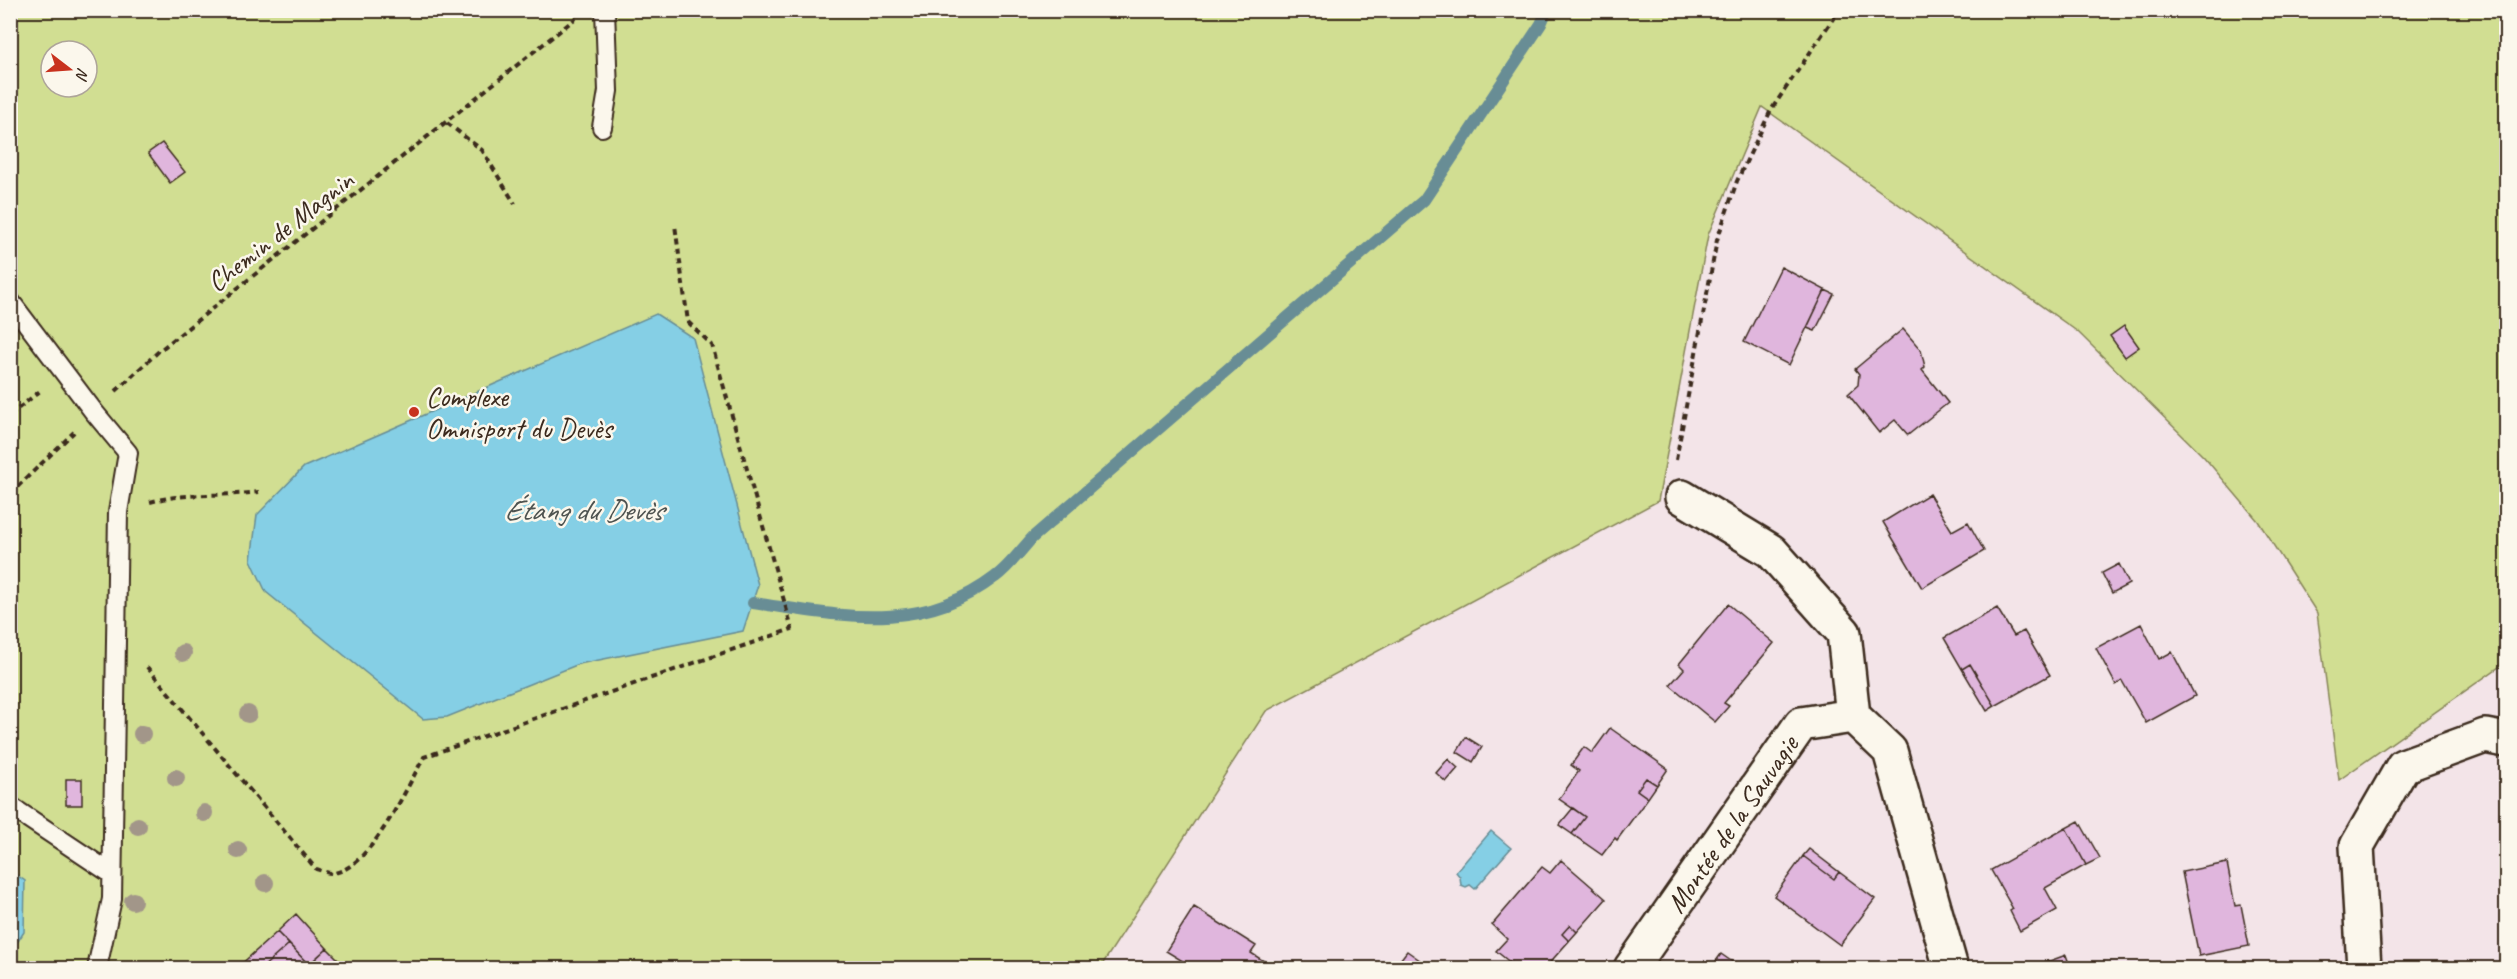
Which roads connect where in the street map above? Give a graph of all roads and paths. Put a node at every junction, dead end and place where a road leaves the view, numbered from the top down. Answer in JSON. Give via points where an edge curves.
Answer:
{"nodes":[{"id":1,"x":585,"y":10,"type":"edge"},
{"id":2,"x":605,"y":10,"type":"edge"},
{"id":3,"x":1839,"y":10,"type":"edge"},
{"id":4,"x":447,"y":123,"type":"junction"},
{"id":5,"x":602,"y":127,"type":"dead end"},
{"id":6,"x":515,"y":204,"type":"dead end"},
{"id":7,"x":675,"y":225,"type":"dead end"},
{"id":8,"x":10,"y":301,"type":"edge"},
{"id":9,"x":32,"y":398,"type":"dead end"},
{"id":10,"x":94,"y":412,"type":"junction"},
{"id":11,"x":10,"y":415,"type":"edge"},
{"id":12,"x":259,"y":492,"type":"dead end"},
{"id":13,"x":10,"y":494,"type":"edge"},
{"id":14,"x":1682,"y":497,"type":"joint"},
{"id":15,"x":164,"y":498,"type":"dead end"},
{"id":16,"x":117,"y":652,"type":"junction"},
{"id":17,"x":1853,"y":716,"type":"junction"},
{"id":18,"x":2506,"y":740,"type":"edge"},
{"id":19,"x":10,"y":806,"type":"edge"},
{"id":20,"x":112,"y":874,"type":"junction"},
{"id":21,"x":97,"y":969,"type":"edge"},
{"id":22,"x":1631,"y":969,"type":"edge"},
{"id":23,"x":1951,"y":969,"type":"edge"},
{"id":24,"x":2364,"y":969,"type":"edge"}],
"edges":[{"from":1,"to":4,"type":"path","name":"Chemin de Magnin"},
{"from":2,"to":5,"type":"lane","via":[[608,91]]},
{"from":3,"to":14,"type":"path","via":[[1771,110],[1737,181],[1717,240],[1674,469]]},
{"from":4,"to":6,"type":"path","via":[[482,150]]},
{"from":4,"to":10,"type":"path","name":"Chemin de Magnin","via":[[159,351]]},
{"from":7,"to":16,"type":"path","via":[[688,322],[712,345],[792,629],[424,757],[381,834],[352,866],[333,873],[316,869],[134,652]]},
{"from":8,"to":10,"type":"lane"},
{"from":9,"to":11,"type":"path"},
{"from":10,"to":13,"type":"path","name":"Chemin de Magnin"},
{"from":10,"to":16,"type":"lane","via":[[128,453],[118,512]]},
{"from":12,"to":15,"type":"path"},
{"from":14,"to":17,"type":"street","via":[[1770,551],[1844,633]]},
{"from":16,"to":20,"type":"lane"},
{"from":17,"to":22,"type":"street","name":"Montée de la Sauvagie","via":[[1801,724]]},
{"from":17,"to":23,"type":"street","via":[[1890,751]]},
{"from":18,"to":24,"type":"street","via":[[2485,736],[2403,766],[2358,846]]},
{"from":19,"to":20,"type":"lane"},
{"from":20,"to":21,"type":"lane","via":[[112,899]]}]}
